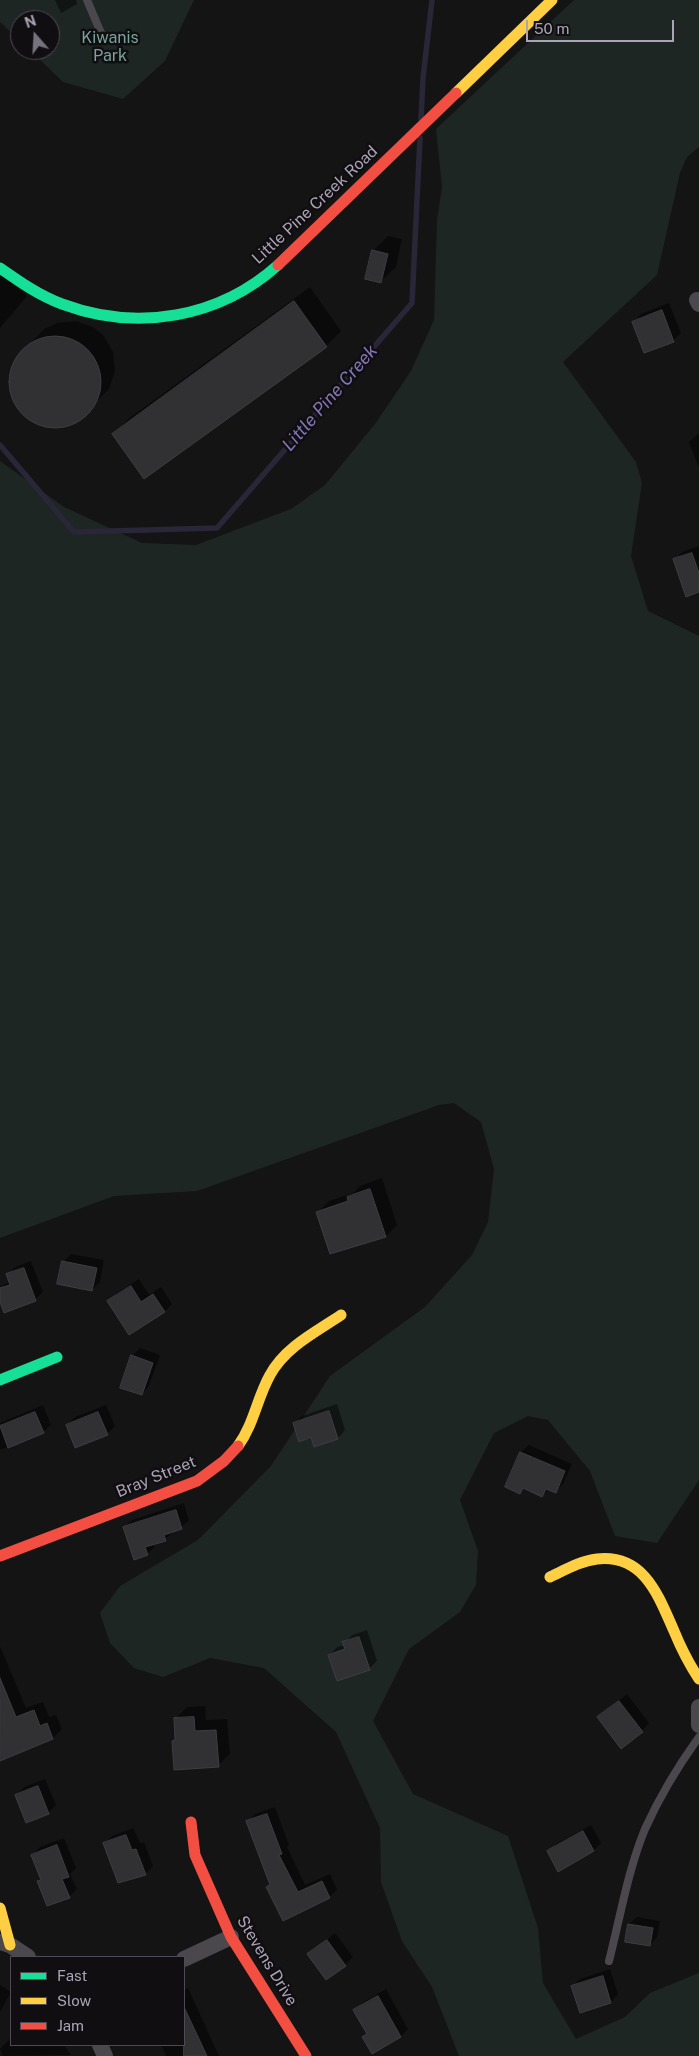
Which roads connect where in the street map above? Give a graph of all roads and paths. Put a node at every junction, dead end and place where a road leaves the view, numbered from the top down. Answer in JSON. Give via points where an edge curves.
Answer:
{"nodes":[{"id":1,"x":87,"y":0,"type":"edge"},
{"id":2,"x":552,"y":0,"type":"edge"},
{"id":3,"x":104,"y":40,"type":"dead end"},
{"id":4,"x":0,"y":268,"type":"edge"},
{"id":5,"x":341,"y":1315,"type":"dead end"},
{"id":6,"x":57,"y":1357,"type":"dead end"},
{"id":7,"x":0,"y":1380,"type":"edge"},
{"id":8,"x":0,"y":1556,"type":"edge"},
{"id":9,"x":550,"y":1577,"type":"dead end"},
{"id":10,"x":699,"y":1679,"type":"edge"},
{"id":11,"x":699,"y":1707,"type":"edge"},
{"id":12,"x":699,"y":1726,"type":"edge"},
{"id":13,"x":699,"y":1737,"type":"edge"},
{"id":14,"x":191,"y":1822,"type":"dead end"},
{"id":15,"x":0,"y":1908,"type":"edge"},
{"id":16,"x":231,"y":1937,"type":"junction"},
{"id":17,"x":5,"y":1943,"type":"edge"},
{"id":18,"x":26,"y":1956,"type":"edge"},
{"id":19,"x":185,"y":1959,"type":"edge"},
{"id":20,"x":609,"y":1961,"type":"dead end"},
{"id":21,"x":306,"y":2056,"type":"edge"}],
"edges":[{"from":1,"to":3,"type":"lane"},
{"from":2,"to":4,"type":"street","name":"Little Pine Creek Road","via":[[300,245],[241,292],[196,312],[154,320],[131,320],[75,310],[19,283]]},
{"from":5,"to":8,"type":"street","name":"Bray Street","via":[[279,1360],[261,1392],[246,1438],[212,1472]]},
{"from":6,"to":7,"type":"street"},
{"from":9,"to":10,"type":"street","via":[[594,1559],[611,1558],[633,1566],[651,1582]]},
{"from":11,"to":12,"type":"street"},
{"from":13,"to":20,"type":"lane","via":[[680,1764],[645,1830]]},
{"from":14,"to":16,"type":"street","name":"Stevens Drive","via":[[195,1855]]},
{"from":15,"to":17,"type":"street"},
{"from":16,"to":19,"type":"street"},
{"from":16,"to":21,"type":"street","name":"Stevens Drive"},
{"from":17,"to":18,"type":"street"}]}
